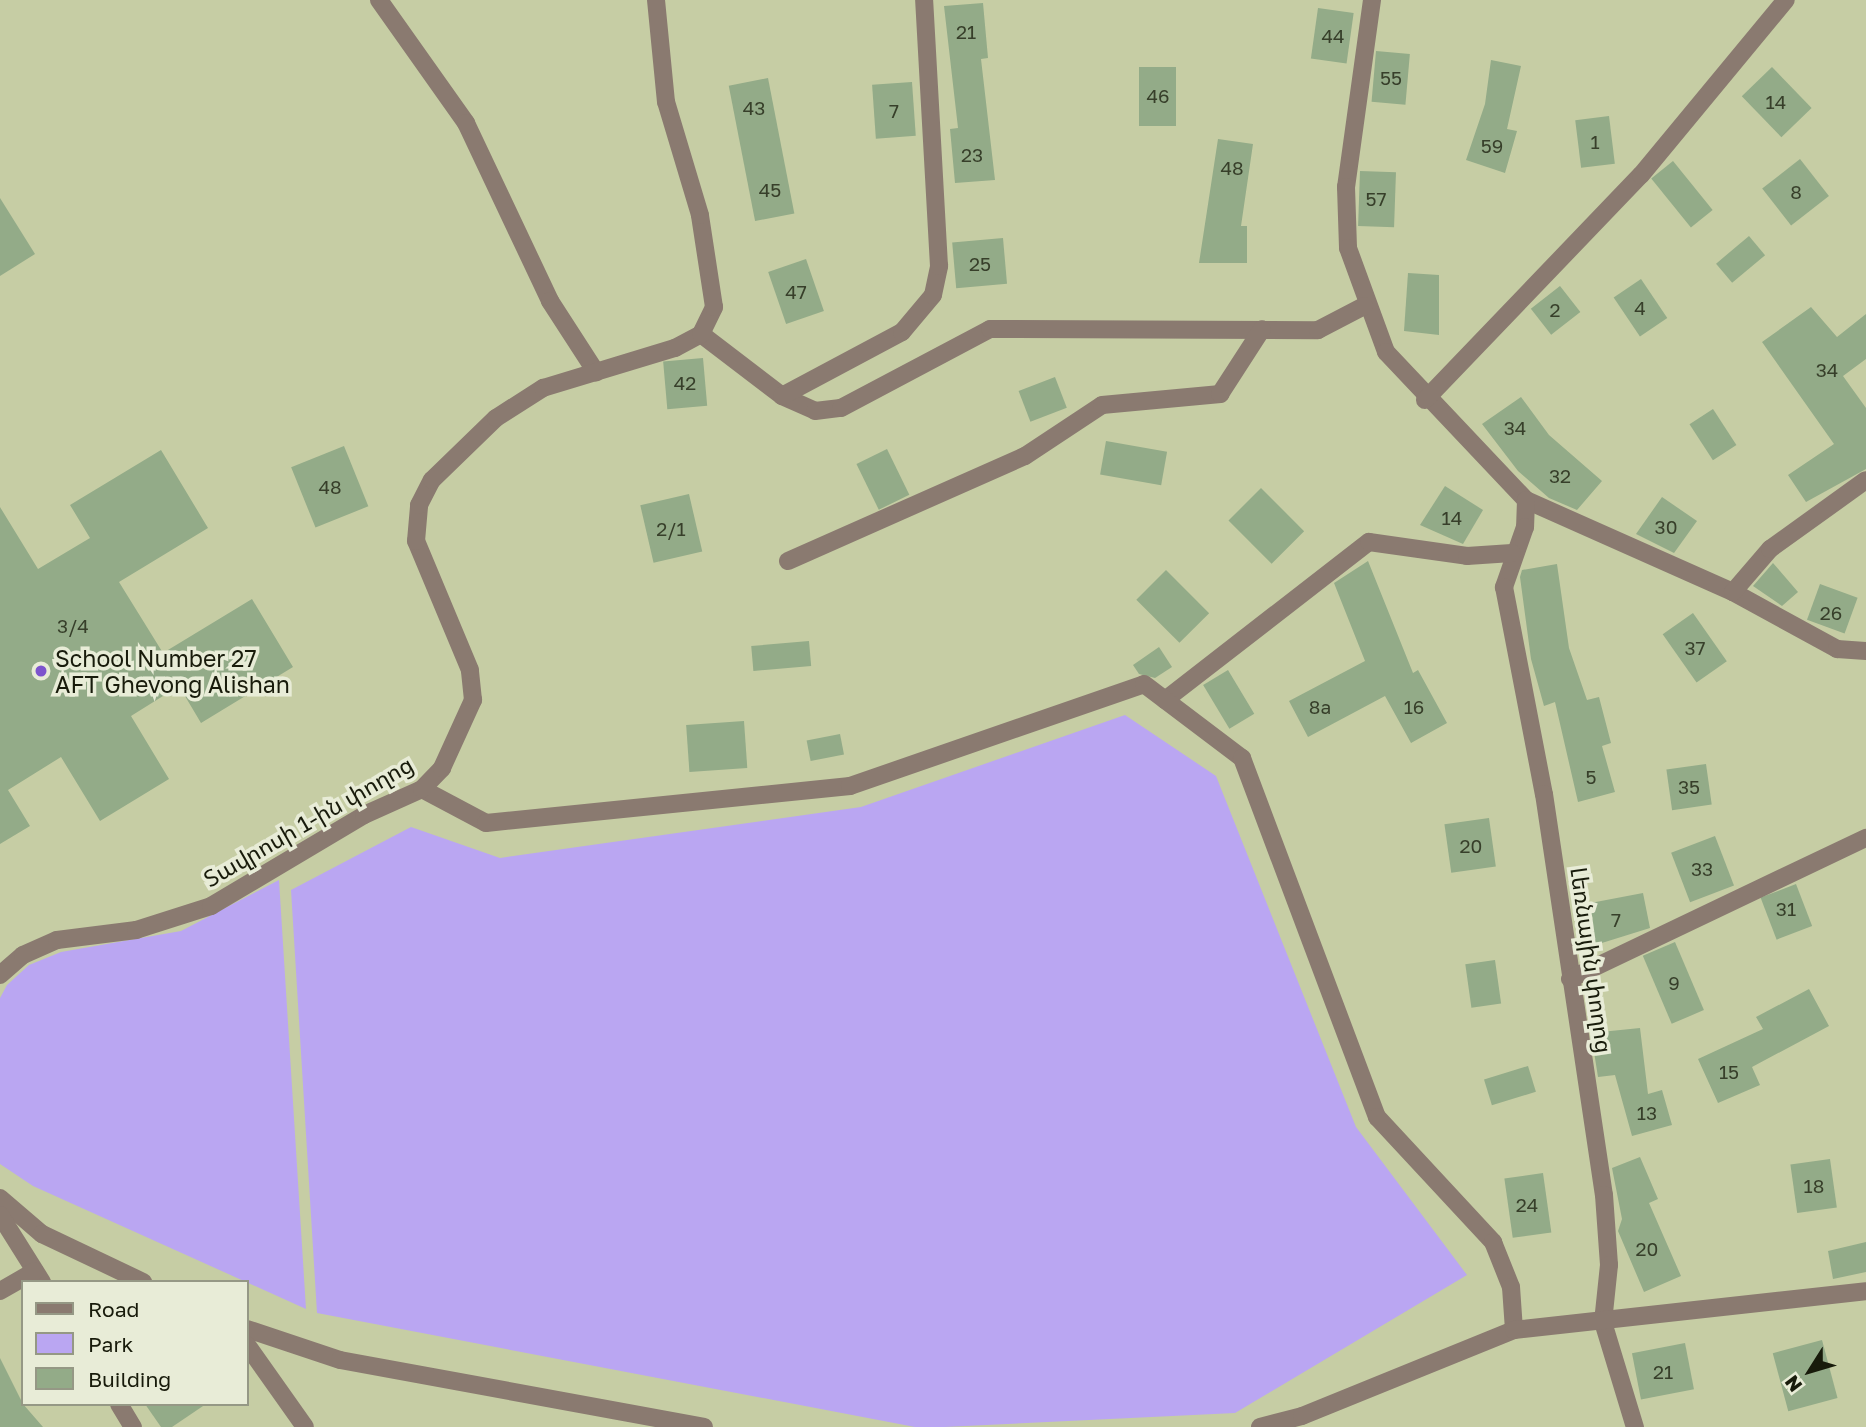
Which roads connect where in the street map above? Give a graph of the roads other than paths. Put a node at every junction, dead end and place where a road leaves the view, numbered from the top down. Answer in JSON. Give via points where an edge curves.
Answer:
{"nodes":[{"id":1,"x":379,"y":0,"type":"edge"},
{"id":2,"x":656,"y":0,"type":"edge"},
{"id":3,"x":924,"y":0,"type":"edge"},
{"id":4,"x":1372,"y":0,"type":"edge"},
{"id":5,"x":1786,"y":0,"type":"edge"},
{"id":6,"x":1364,"y":306,"type":"junction"},
{"id":7,"x":1262,"y":329,"type":"junction"},
{"id":8,"x":701,"y":334,"type":"junction"},
{"id":9,"x":596,"y":372,"type":"junction"},
{"id":10,"x":782,"y":396,"type":"junction"},
{"id":11,"x":1425,"y":400,"type":"junction"},
{"id":12,"x":1866,"y":480,"type":"edge"},
{"id":13,"x":1526,"y":500,"type":"junction"},
{"id":14,"x":1512,"y":553,"type":"junction"},
{"id":15,"x":788,"y":561,"type":"dead end"},
{"id":16,"x":1733,"y":592,"type":"junction"},
{"id":17,"x":1866,"y":651,"type":"edge"},
{"id":18,"x":1165,"y":700,"type":"junction"},
{"id":19,"x":422,"y":789,"type":"junction"},
{"id":20,"x":1866,"y":838,"type":"edge"},
{"id":21,"x":0,"y":975,"type":"edge"},
{"id":22,"x":1570,"y":979,"type":"junction"},
{"id":23,"x":0,"y":1198,"type":"edge"},
{"id":24,"x":0,"y":1215,"type":"edge"},
{"id":25,"x":39,"y":1276,"type":"edge"},
{"id":26,"x":139,"y":1280,"type":"edge"},
{"id":27,"x":21,"y":1283,"type":"edge"},
{"id":28,"x":0,"y":1291,"type":"edge"},
{"id":29,"x":1866,"y":1291,"type":"edge"},
{"id":30,"x":1603,"y":1322,"type":"junction"},
{"id":31,"x":248,"y":1329,"type":"edge"},
{"id":32,"x":1514,"y":1330,"type":"junction"},
{"id":33,"x":248,"y":1346,"type":"edge"},
{"id":34,"x":120,"y":1406,"type":"edge"},
{"id":35,"x":134,"y":1427,"type":"edge"},
{"id":36,"x":305,"y":1427,"type":"edge"},
{"id":37,"x":704,"y":1427,"type":"edge"},
{"id":38,"x":1260,"y":1427,"type":"edge"},
{"id":39,"x":1635,"y":1427,"type":"edge"}],
"edges":[{"from":1,"to":9,"type":"street","via":[[466,123],[550,302]]},
{"from":2,"to":8,"type":"street","via":[[666,102],[710,260],[714,307]]},
{"from":3,"to":10,"type":"street","via":[[939,266],[933,295],[902,332]]},
{"from":4,"to":6,"type":"street","via":[[1346,187],[1348,248]]},
{"from":5,"to":11,"type":"street","via":[[1642,175]]},
{"from":6,"to":7,"type":"street","via":[[1318,330]]},
{"from":6,"to":11,"type":"street","via":[[1386,352]]},
{"from":7,"to":10,"type":"street","via":[[990,329],[841,408],[816,411]]},
{"from":7,"to":15,"type":"street","via":[[1220,394],[1102,405],[1025,456]]},
{"from":8,"to":9,"type":"street","name":"Տավրոսի 1-ին փողոց"},
{"from":8,"to":10,"type":"street"},
{"from":9,"to":19,"type":"street","name":"Տավրոսի 1-ին փողոց","via":[[543,388],[496,418],[451,456],[419,505],[416,541],[470,670],[473,700],[449,757]]},
{"from":11,"to":13,"type":"street"},
{"from":12,"to":16,"type":"street","via":[[1770,549]]},
{"from":13,"to":14,"type":"street","name":"Լեռնային փողոց","via":[[1525,527]]},
{"from":13,"to":16,"type":"street"},
{"from":14,"to":18,"type":"street","via":[[1467,556],[1369,542]]},
{"from":14,"to":22,"type":"street","name":"Լեռնային փողոց","via":[[1504,587],[1544,794]]},
{"from":16,"to":17,"type":"street","via":[[1837,649]]},
{"from":18,"to":19,"type":"street","via":[[1144,684],[850,786],[486,823]]},
{"from":18,"to":32,"type":"street","via":[[1242,758],[1377,1116],[1493,1242],[1511,1287]]},
{"from":19,"to":21,"type":"street","name":"Տավրոսի 1-ին փողոց","via":[[200,911],[136,930],[57,940],[23,955]]},
{"from":20,"to":22,"type":"street"},
{"from":22,"to":30,"type":"street","name":"Լեռնային փողոց","via":[[1604,1195],[1609,1265]]},
{"from":23,"to":26,"type":"street","via":[[42,1234]]},
{"from":24,"to":25,"type":"street"},
{"from":27,"to":28,"type":"street"},
{"from":29,"to":30,"type":"street"},
{"from":30,"to":32,"type":"street"},
{"from":30,"to":39,"type":"street","name":"Լեռնային փողոց"},
{"from":31,"to":37,"type":"street","via":[[340,1360]]},
{"from":32,"to":38,"type":"street","via":[[1302,1416]]},
{"from":33,"to":36,"type":"street"},
{"from":34,"to":35,"type":"street"}]}
